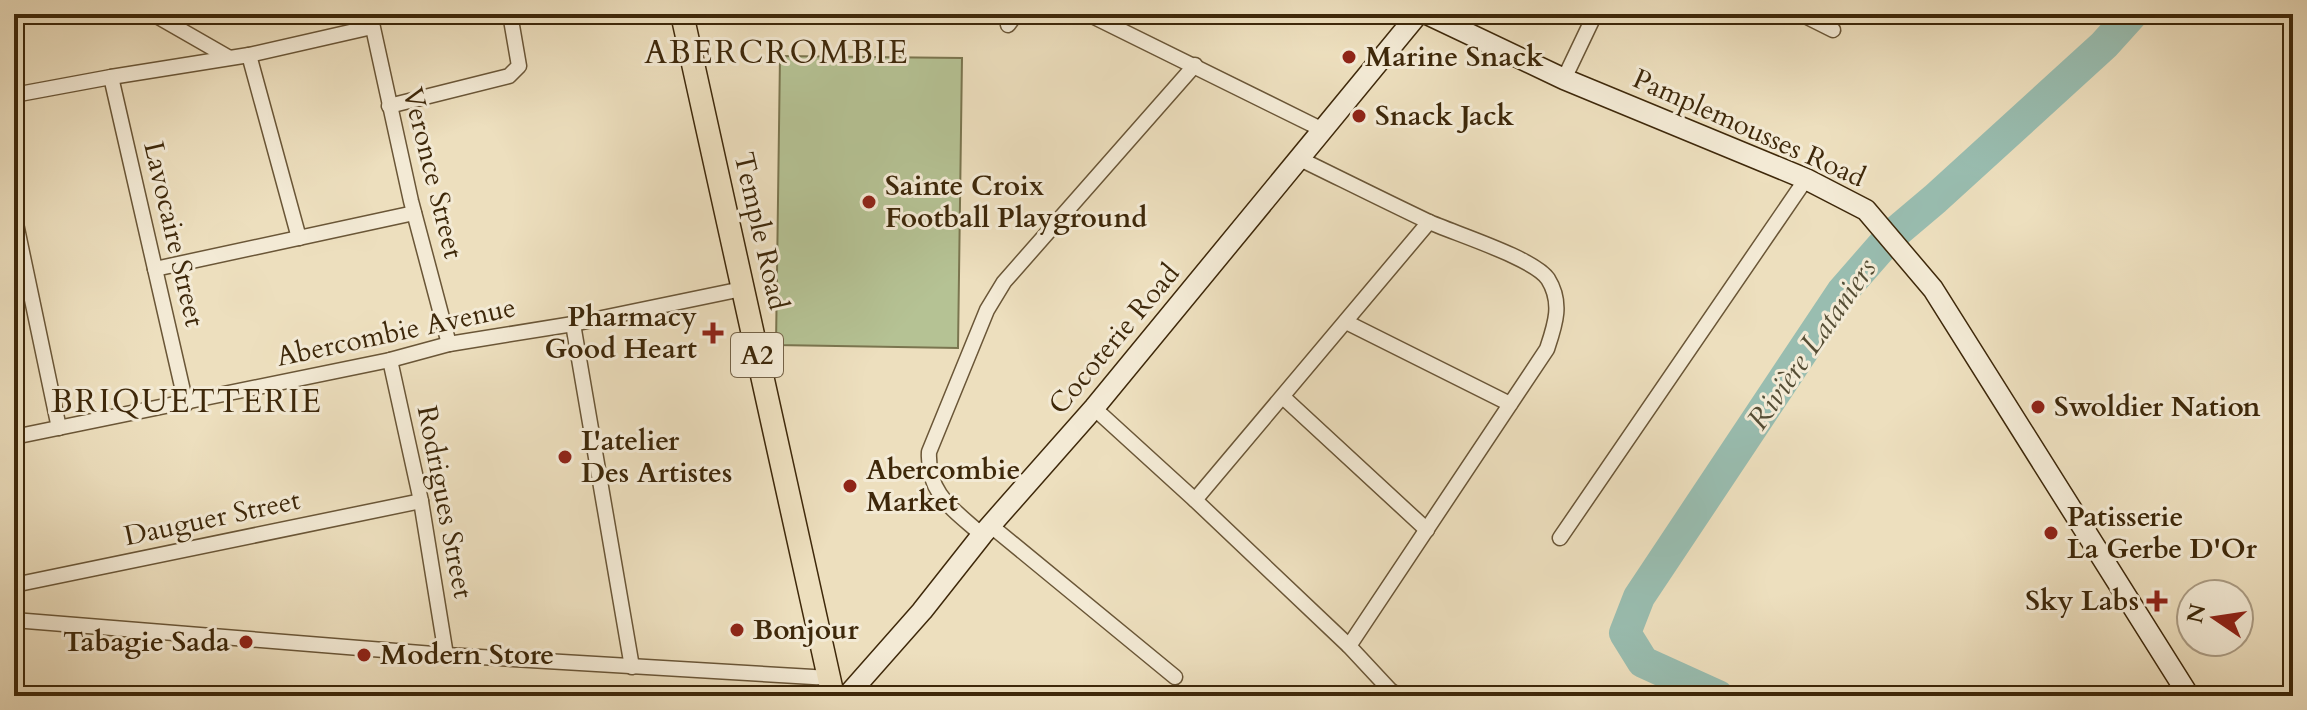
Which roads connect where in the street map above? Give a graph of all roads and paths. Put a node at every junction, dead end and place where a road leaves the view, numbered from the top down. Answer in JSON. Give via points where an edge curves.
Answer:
{"nodes":[{"id":1,"x":153,"y":14,"type":"edge"},
{"id":2,"x":510,"y":14,"type":"edge"},
{"id":3,"x":682,"y":14,"type":"edge"},
{"id":4,"x":1088,"y":14,"type":"edge"},
{"id":5,"x":1418,"y":14,"type":"edge"},
{"id":6,"x":1427,"y":14,"type":"edge"},
{"id":7,"x":1595,"y":14,"type":"edge"},
{"id":8,"x":1801,"y":14,"type":"edge"},
{"id":9,"x":371,"y":21,"type":"edge"},
{"id":10,"x":1833,"y":30,"type":"dead end"},
{"id":11,"x":249,"y":55,"type":"junction"},
{"id":12,"x":228,"y":57,"type":"junction"},
{"id":13,"x":1195,"y":65,"type":"junction"},
{"id":14,"x":111,"y":77,"type":"junction"},
{"id":15,"x":1564,"y":79,"type":"junction"},
{"id":16,"x":14,"y":95,"type":"edge"},
{"id":17,"x":389,"y":106,"type":"junction"},
{"id":18,"x":1323,"y":130,"type":"junction"},
{"id":19,"x":1300,"y":159,"type":"junction"},
{"id":20,"x":1806,"y":179,"type":"junction"},
{"id":21,"x":414,"y":213,"type":"junction"},
{"id":22,"x":14,"y":214,"type":"edge"},
{"id":23,"x":1429,"y":222,"type":"junction"},
{"id":24,"x":299,"y":238,"type":"junction"},
{"id":25,"x":155,"y":269,"type":"junction"},
{"id":26,"x":742,"y":289,"type":"junction"},
{"id":27,"x":1346,"y":322,"type":"junction"},
{"id":28,"x":573,"y":324,"type":"junction"},
{"id":29,"x":449,"y":344,"type":"junction"},
{"id":30,"x":390,"y":360,"type":"junction"},
{"id":31,"x":1283,"y":397,"type":"junction"},
{"id":32,"x":186,"y":404,"type":"junction"},
{"id":33,"x":1510,"y":404,"type":"junction"},
{"id":34,"x":1094,"y":408,"type":"junction"},
{"id":35,"x":59,"y":428,"type":"junction"},
{"id":36,"x":14,"y":437,"type":"edge"},
{"id":37,"x":1195,"y":500,"type":"junction"},
{"id":38,"x":421,"y":501,"type":"junction"},
{"id":39,"x":986,"y":530,"type":"junction"},
{"id":40,"x":1427,"y":530,"type":"junction"},
{"id":41,"x":1560,"y":538,"type":"dead end"},
{"id":42,"x":14,"y":585,"type":"edge"},
{"id":43,"x":14,"y":620,"type":"edge"},
{"id":44,"x":1349,"y":646,"type":"junction"},
{"id":45,"x":446,"y":655,"type":"junction"},
{"id":46,"x":632,"y":667,"type":"junction"},
{"id":47,"x":1175,"y":677,"type":"dead end"},
{"id":48,"x":831,"y":687,"type":"edge"},
{"id":49,"x":847,"y":696,"type":"edge"},
{"id":50,"x":1399,"y":696,"type":"edge"},
{"id":51,"x":2189,"y":696,"type":"edge"}],
"edges":[{"from":1,"to":12,"type":"street"},
{"from":2,"to":17,"type":"street","via":[[519,66],[509,76]]},
{"from":3,"to":26,"type":"main road","name":"Temple Road","number":"A2"},
{"from":4,"to":13,"type":"street"},
{"from":5,"to":18,"type":"main road","name":"Cocoterie Road"},
{"from":6,"to":15,"type":"main road","name":"Pamplemousses Road"},
{"from":7,"to":15,"type":"street"},
{"from":8,"to":10,"type":"street"},
{"from":9,"to":11,"type":"street"},
{"from":9,"to":17,"type":"street","name":"Veronce Street"},
{"from":11,"to":12,"type":"street"},
{"from":11,"to":24,"type":"street"},
{"from":12,"to":14,"type":"street"},
{"from":13,"to":18,"type":"street"},
{"from":13,"to":39,"type":"street","via":[[1025,258],[987,310],[929,452],[931,480],[942,498]]},
{"from":14,"to":16,"type":"street"},
{"from":14,"to":25,"type":"street","name":"Lavocaire Street"},
{"from":15,"to":20,"type":"main road","name":"Pamplemousses Road"},
{"from":17,"to":21,"type":"street","name":"Veronce Street"},
{"from":18,"to":19,"type":"main road","name":"Cocoterie Road"},
{"from":19,"to":23,"type":"street"},
{"from":19,"to":34,"type":"main road","name":"Cocoterie Road"},
{"from":20,"to":41,"type":"street"},
{"from":20,"to":51,"type":"main road","name":"Pamplemousses Road","via":[[1866,210],[1933,289]]},
{"from":21,"to":24,"type":"street"},
{"from":21,"to":29,"type":"street","name":"Veronce Street"},
{"from":22,"to":35,"type":"street"},
{"from":23,"to":27,"type":"street"},
{"from":23,"to":33,"type":"street","via":[[1528,264],[1546,276],[1555,294],[1558,315],[1547,349]]},
{"from":24,"to":25,"type":"street"},
{"from":25,"to":32,"type":"street","name":"Lavocaire Street"},
{"from":26,"to":28,"type":"street","name":"Abercombie Avenue"},
{"from":26,"to":48,"type":"main road","name":"Temple Road","number":"A2"},
{"from":27,"to":31,"type":"street"},
{"from":27,"to":33,"type":"street"},
{"from":28,"to":29,"type":"street","name":"Abercombie Avenue"},
{"from":28,"to":46,"type":"street"},
{"from":29,"to":30,"type":"street","name":"Abercombie Avenue"},
{"from":30,"to":32,"type":"street","name":"Abercombie Avenue"},
{"from":30,"to":38,"type":"street","name":"Rodrigues Street"},
{"from":31,"to":37,"type":"street"},
{"from":31,"to":40,"type":"street"},
{"from":32,"to":35,"type":"street","name":"Abercombie Avenue"},
{"from":33,"to":40,"type":"street"},
{"from":34,"to":37,"type":"street"},
{"from":34,"to":39,"type":"main road","name":"Cocoterie Road"},
{"from":35,"to":36,"type":"street","name":"Abercombie Avenue"},
{"from":37,"to":44,"type":"street"},
{"from":38,"to":42,"type":"street","name":"Dauguer Street"},
{"from":38,"to":45,"type":"street","name":"Rodrigues Street"},
{"from":39,"to":47,"type":"street"},
{"from":39,"to":49,"type":"main road","name":"Cocoterie Road"},
{"from":40,"to":44,"type":"street"},
{"from":43,"to":45,"type":"street"},
{"from":44,"to":50,"type":"street"},
{"from":45,"to":46,"type":"street"},
{"from":46,"to":48,"type":"street"}]}
